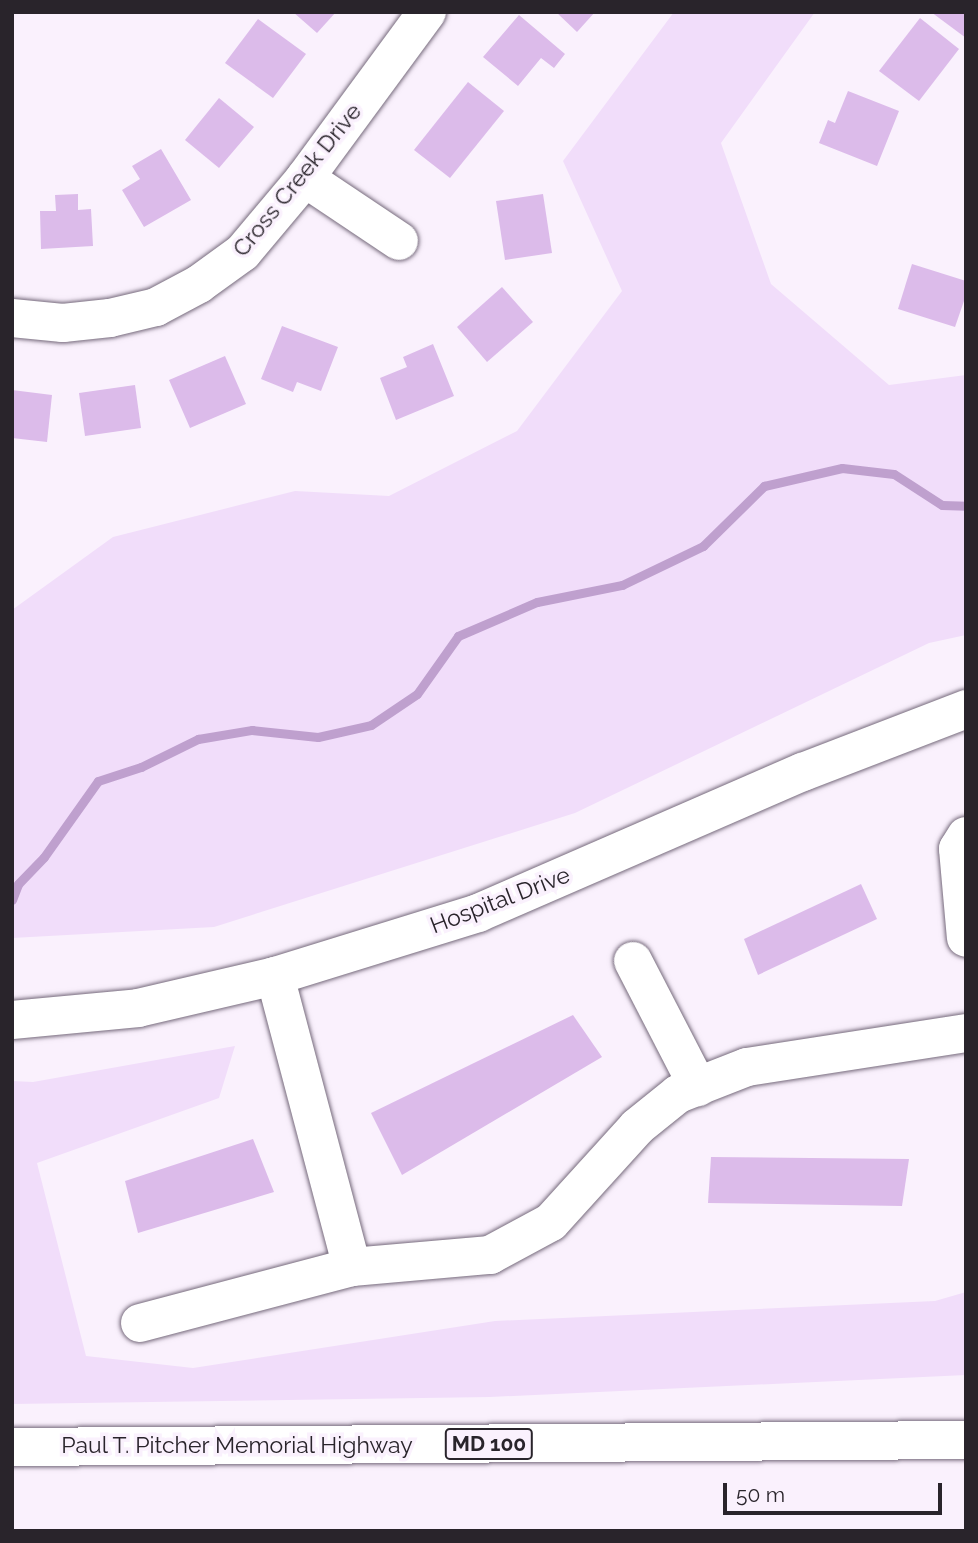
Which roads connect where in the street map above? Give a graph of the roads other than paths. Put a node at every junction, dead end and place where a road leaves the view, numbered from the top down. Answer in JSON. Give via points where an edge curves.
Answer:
{"nodes":[{"id":1,"x":427,"y":12,"type":"edge"},
{"id":2,"x":305,"y":178,"type":"junction"},
{"id":3,"x":399,"y":241,"type":"dead end"},
{"id":4,"x":12,"y":318,"type":"edge"},
{"id":5,"x":966,"y":709,"type":"edge"},
{"id":6,"x":966,"y":836,"type":"edge"},
{"id":7,"x":966,"y":938,"type":"edge"},
{"id":8,"x":633,"y":961,"type":"dead end"},
{"id":9,"x":275,"y":976,"type":"junction"},
{"id":10,"x":12,"y":1020,"type":"edge"},
{"id":11,"x":966,"y":1033,"type":"edge"},
{"id":12,"x":698,"y":1087,"type":"junction"},
{"id":13,"x":352,"y":1267,"type":"junction"},
{"id":14,"x":140,"y":1323,"type":"dead end"},
{"id":15,"x":966,"y":1440,"type":"edge"},
{"id":16,"x":12,"y":1447,"type":"edge"}],
"edges":[{"from":1,"to":2,"type":"main road","name":"Cross Creek Drive"},
{"from":2,"to":3,"type":"main road"},
{"from":2,"to":4,"type":"main road","name":"Cross Creek Drive","via":[[243,252],[199,284],[156,307],[63,323]]},
{"from":5,"to":9,"type":"main road","name":"Hospital Drive","via":[[803,772],[478,913]]},
{"from":6,"to":7,"type":"main road","via":[[958,849]]},
{"from":8,"to":12,"type":"main road"},
{"from":9,"to":10,"type":"main road","name":"Hospital Drive","via":[[138,1008]]},
{"from":9,"to":13,"type":"main road"},
{"from":11,"to":12,"type":"main road","via":[[747,1066]]},
{"from":12,"to":13,"type":"main road","via":[[678,1094],[637,1127],[551,1222],[490,1255]]},
{"from":13,"to":14,"type":"main road"},
{"from":15,"to":16,"type":"main road","name":"Paul T. Pitcher Memorial Highway","number":"MD 100"}]}
